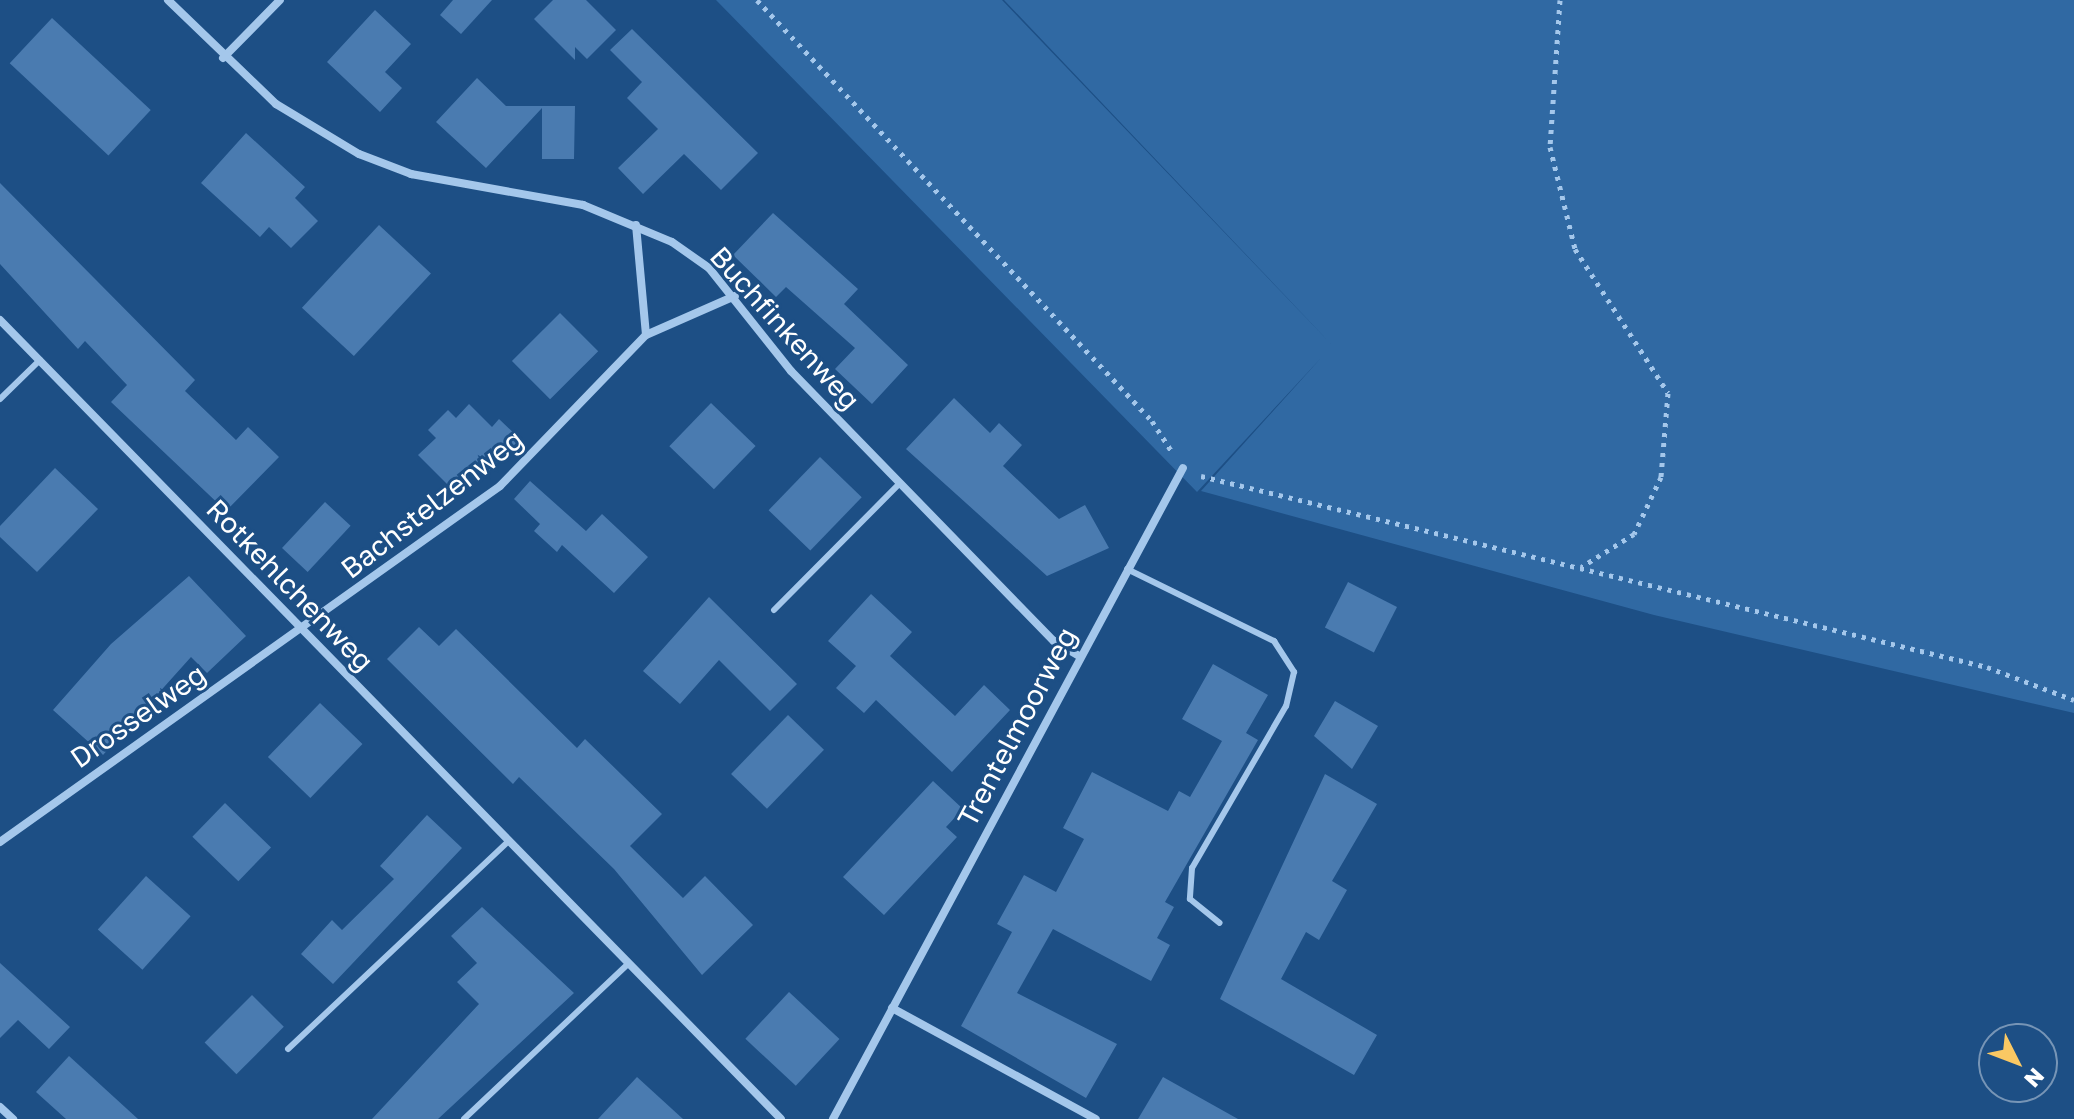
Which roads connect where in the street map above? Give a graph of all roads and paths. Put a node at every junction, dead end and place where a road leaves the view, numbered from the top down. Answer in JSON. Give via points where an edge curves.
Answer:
{"nodes":[{"id":1,"x":168,"y":0,"type":"edge"},
{"id":2,"x":280,"y":0,"type":"edge"},
{"id":3,"x":757,"y":0,"type":"edge"},
{"id":4,"x":1560,"y":0,"type":"edge"},
{"id":5,"x":223,"y":58,"type":"junction"},
{"id":6,"x":636,"y":225,"type":"junction"},
{"id":7,"x":735,"y":296,"type":"junction"},
{"id":8,"x":0,"y":320,"type":"edge"},
{"id":9,"x":646,"y":335,"type":"junction"},
{"id":10,"x":40,"y":360,"type":"junction"},
{"id":11,"x":0,"y":399,"type":"edge"},
{"id":12,"x":1183,"y":468,"type":"junction"},
{"id":13,"x":900,"y":483,"type":"junction"},
{"id":14,"x":1580,"y":567,"type":"junction"},
{"id":15,"x":1127,"y":569,"type":"junction"},
{"id":16,"x":774,"y":610,"type":"dead end"},
{"id":17,"x":302,"y":628,"type":"junction"},
{"id":18,"x":1079,"y":656,"type":"junction"},
{"id":19,"x":2074,"y":700,"type":"edge"},
{"id":20,"x":0,"y":842,"type":"edge"},
{"id":21,"x":508,"y":842,"type":"junction"},
{"id":22,"x":1220,"y":923,"type":"dead end"},
{"id":23,"x":628,"y":964,"type":"junction"},
{"id":24,"x":892,"y":1008,"type":"junction"},
{"id":25,"x":288,"y":1049,"type":"dead end"},
{"id":26,"x":0,"y":1107,"type":"edge"},
{"id":27,"x":13,"y":1119,"type":"edge"},
{"id":28,"x":464,"y":1119,"type":"edge"},
{"id":29,"x":781,"y":1119,"type":"edge"},
{"id":30,"x":833,"y":1119,"type":"edge"},
{"id":31,"x":1096,"y":1119,"type":"edge"}],
"edges":[{"from":1,"to":5,"type":"street","name":"Buchfinkenweg"},
{"from":2,"to":5,"type":"street"},
{"from":3,"to":12,"type":"path","via":[[1152,421]]},
{"from":4,"to":14,"type":"path","via":[[1550,147],[1575,249],[1668,393],[1661,477],[1634,534]]},
{"from":5,"to":6,"type":"street","name":"Buchfinkenweg","via":[[309,129],[359,154],[411,174],[583,205]]},
{"from":6,"to":7,"type":"street","name":"Buchfinkenweg","via":[[709,268]]},
{"from":6,"to":9,"type":"street"},
{"from":7,"to":9,"type":"street","name":"Bachstelzenweg"},
{"from":7,"to":13,"type":"street","name":"Buchfinkenweg","via":[[791,371]]},
{"from":8,"to":10,"type":"street","name":"Rotkehlchenweg"},
{"from":9,"to":17,"type":"street","name":"Bachstelzenweg","via":[[500,486]]},
{"from":10,"to":11,"type":"lane"},
{"from":10,"to":17,"type":"street","name":"Rotkehlchenweg"},
{"from":12,"to":14,"type":"path","via":[[1217,484],[1409,532]]},
{"from":12,"to":15,"type":"street","name":"Trentelmoorweg"},
{"from":13,"to":16,"type":"lane"},
{"from":13,"to":18,"type":"street","name":"Buchfinkenweg","via":[[1054,641]]},
{"from":14,"to":19,"type":"path","via":[[1987,667]]},
{"from":15,"to":18,"type":"street","name":"Trentelmoorweg"},
{"from":15,"to":22,"type":"lane","via":[[1274,641],[1294,672],[1286,706],[1192,868],[1190,899]]},
{"from":17,"to":20,"type":"street","name":"Drosselweg"},
{"from":17,"to":21,"type":"street","name":"Rotkehlchenweg"},
{"from":18,"to":24,"type":"street","name":"Trentelmoorweg"},
{"from":21,"to":23,"type":"street","name":"Rotkehlchenweg"},
{"from":21,"to":25,"type":"lane"},
{"from":23,"to":28,"type":"lane"},
{"from":23,"to":29,"type":"street","name":"Rotkehlchenweg"},
{"from":24,"to":30,"type":"street","name":"Trentelmoorweg"},
{"from":24,"to":31,"type":"street"},
{"from":26,"to":27,"type":"street"}]}
